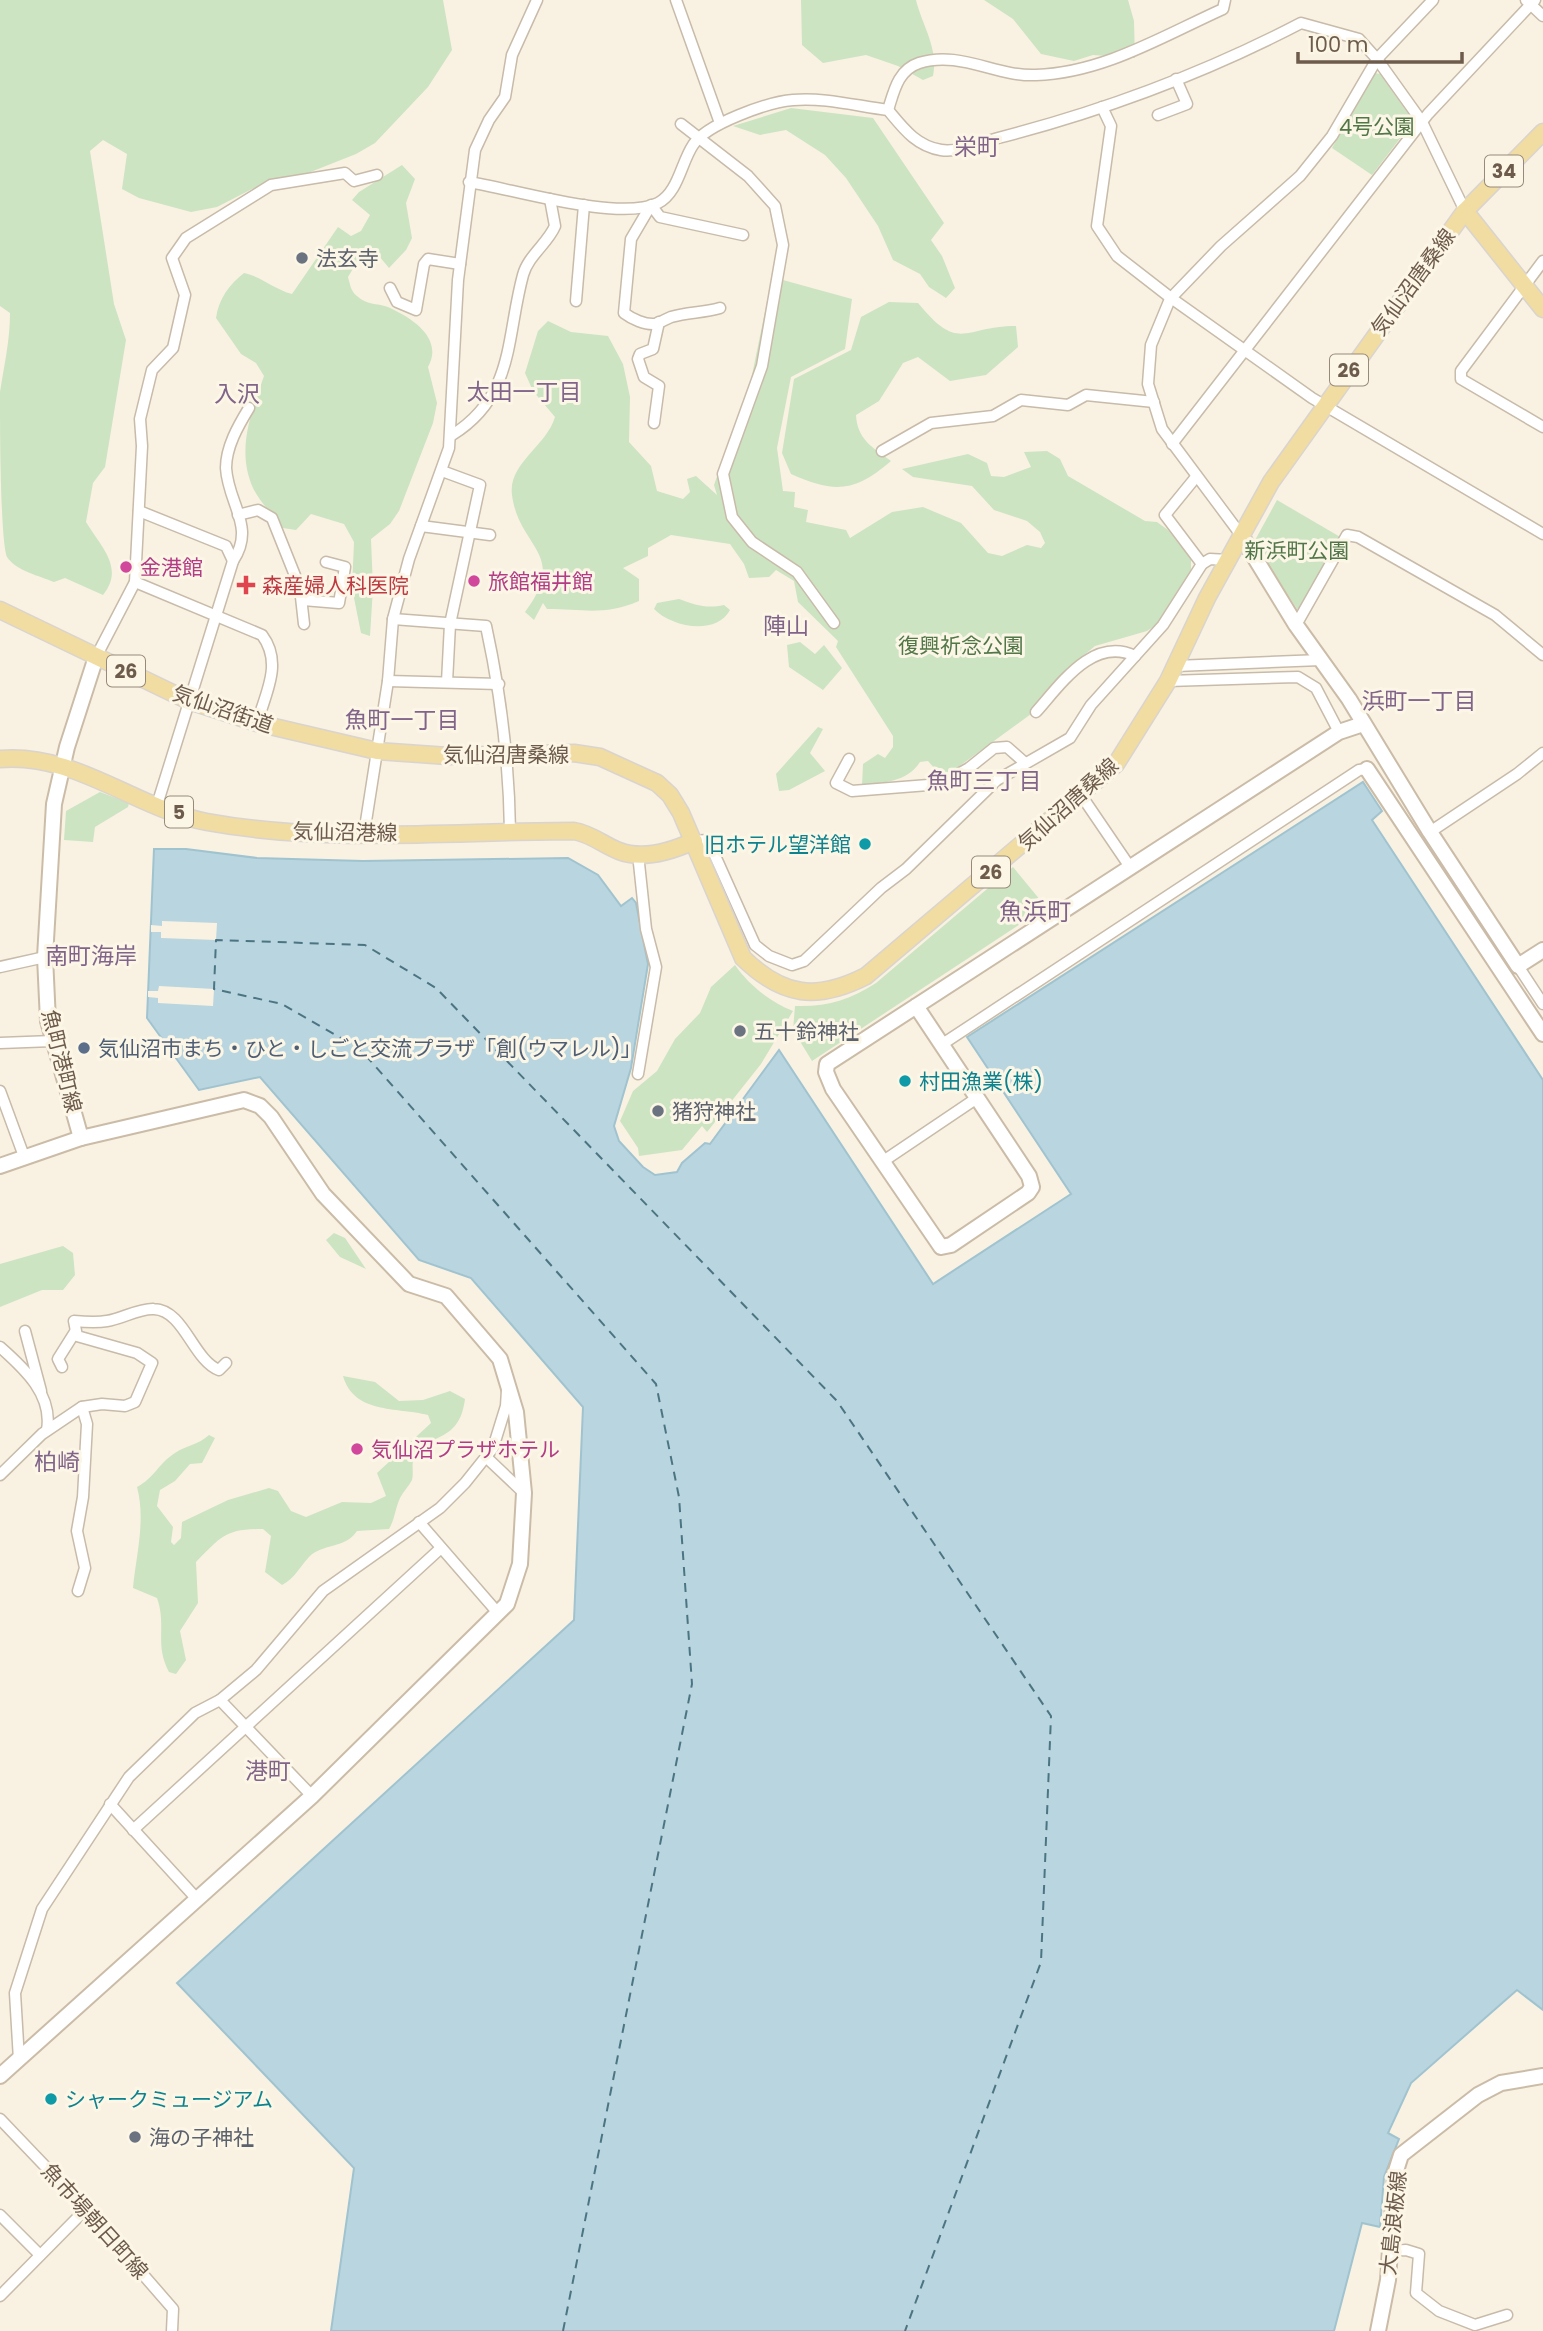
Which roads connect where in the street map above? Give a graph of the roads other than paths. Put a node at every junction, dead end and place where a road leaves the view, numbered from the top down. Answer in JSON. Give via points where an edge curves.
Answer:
{"nodes":[{"id":1,"x":537,"y":0,"type":"edge"},
{"id":2,"x":676,"y":0,"type":"edge"},
{"id":3,"x":1225,"y":0,"type":"edge"},
{"id":4,"x":1433,"y":0,"type":"edge"},
{"id":5,"x":1531,"y":1,"type":"edge"},
{"id":6,"x":1543,"y":16,"type":"edge"},
{"id":7,"x":1377,"y":59,"type":"junction"},
{"id":8,"x":1176,"y":79,"type":"junction"},
{"id":9,"x":1102,"y":107,"type":"junction"},
{"id":10,"x":888,"y":110,"type":"junction"},
{"id":11,"x":1158,"y":116,"type":"dead end"},
{"id":12,"x":1422,"y":122,"type":"junction"},
{"id":13,"x":720,"y":123,"type":"junction"},
{"id":14,"x":681,"y":124,"type":"dead end"},
{"id":15,"x":1543,"y":132,"type":"edge"},
{"id":16,"x":699,"y":136,"type":"junction"},
{"id":17,"x":377,"y":176,"type":"dead end"},
{"id":18,"x":469,"y":182,"type":"junction"},
{"id":19,"x":550,"y":199,"type":"junction"},
{"id":20,"x":584,"y":205,"type":"junction"},
{"id":21,"x":651,"y":205,"type":"junction"},
{"id":22,"x":1465,"y":211,"type":"junction"},
{"id":23,"x":743,"y":235,"type":"dead end"},
{"id":24,"x":1543,"y":261,"type":"edge"},
{"id":25,"x":460,"y":264,"type":"junction"},
{"id":26,"x":1522,"y":286,"type":"junction"},
{"id":27,"x":390,"y":288,"type":"dead end"},
{"id":28,"x":1171,"y":298,"type":"junction"},
{"id":29,"x":576,"y":301,"type":"dead end"},
{"id":30,"x":720,"y":308,"type":"dead end"},
{"id":31,"x":1543,"y":309,"type":"edge"},
{"id":32,"x":659,"y":322,"type":"junction"},
{"id":33,"x":1244,"y":351,"type":"junction"},
{"id":34,"x":1154,"y":402,"type":"junction"},
{"id":35,"x":1324,"y":406,"type":"junction"},
{"id":36,"x":249,"y":408,"type":"dead end"},
{"id":37,"x":654,"y":423,"type":"dead end"},
{"id":38,"x":1543,"y":427,"type":"edge"},
{"id":39,"x":452,"y":435,"type":"junction"},
{"id":40,"x":1172,"y":444,"type":"junction"},
{"id":41,"x":881,"y":451,"type":"dead end"},
{"id":42,"x":442,"y":471,"type":"junction"},
{"id":43,"x":1196,"y":477,"type":"junction"},
{"id":44,"x":139,"y":512,"type":"junction"},
{"id":45,"x":238,"y":514,"type":"junction"},
{"id":46,"x":421,"y":526,"type":"junction"},
{"id":47,"x":1543,"y":534,"type":"edge"},
{"id":48,"x":470,"y":535,"type":"junction"},
{"id":49,"x":490,"y":535,"type":"dead end"},
{"id":50,"x":1241,"y":535,"type":"junction"},
{"id":51,"x":1228,"y":559,"type":"junction"},
{"id":52,"x":233,"y":561,"type":"junction"},
{"id":53,"x":326,"y":562,"type":"dead end"},
{"id":54,"x":1202,"y":564,"type":"junction"},
{"id":55,"x":135,"y":582,"type":"junction"},
{"id":56,"x":303,"y":600,"type":"junction"},
{"id":57,"x":0,"y":610,"type":"edge"},
{"id":58,"x":215,"y":617,"type":"junction"},
{"id":59,"x":393,"y":620,"type":"junction"},
{"id":60,"x":834,"y":623,"type":"dead end"},
{"id":61,"x":304,"y":624,"type":"dead end"},
{"id":62,"x":450,"y":624,"type":"junction"},
{"id":63,"x":1296,"y":625,"type":"junction"},
{"id":64,"x":1543,"y":655,"type":"edge"},
{"id":65,"x":1135,"y":656,"type":"junction"},
{"id":66,"x":96,"y":657,"type":"junction"},
{"id":67,"x":1321,"y":660,"type":"junction"},
{"id":68,"x":1172,"y":673,"type":"junction"},
{"id":69,"x":388,"y":681,"type":"junction"},
{"id":70,"x":447,"y":682,"type":"junction"},
{"id":71,"x":499,"y":684,"type":"junction"},
{"id":72,"x":189,"y":701,"type":"junction"},
{"id":73,"x":1036,"y":712,"type":"dead end"},
{"id":74,"x":257,"y":723,"type":"junction"},
{"id":75,"x":1363,"y":724,"type":"junction"},
{"id":76,"x":1339,"y":732,"type":"junction"},
{"id":77,"x":377,"y":751,"type":"junction"},
{"id":78,"x":1543,"y":753,"type":"edge"},
{"id":79,"x":509,"y":755,"type":"junction"},
{"id":80,"x":0,"y":759,"type":"edge"},
{"id":81,"x":849,"y":759,"type":"dead end"},
{"id":82,"x":1024,"y":762,"type":"junction"},
{"id":83,"x":62,"y":766,"type":"junction"},
{"id":84,"x":1367,"y":769,"type":"joint"},
{"id":85,"x":1081,"y":794,"type":"junction"},
{"id":86,"x":157,"y":805,"type":"junction"},
{"id":87,"x":510,"y":831,"type":"junction"},
{"id":88,"x":1430,"y":832,"type":"junction"},
{"id":89,"x":365,"y":834,"type":"junction"},
{"id":90,"x":694,"y":841,"type":"junction"},
{"id":91,"x":638,"y":854,"type":"junction"},
{"id":92,"x":1130,"y":867,"type":"junction"},
{"id":93,"x":1543,"y":950,"type":"edge"},
{"id":94,"x":46,"y":957,"type":"junction"},
{"id":95,"x":1518,"y":966,"type":"junction"},
{"id":96,"x":0,"y":967,"type":"edge"},
{"id":97,"x":1543,"y":1004,"type":"edge"},
{"id":98,"x":916,"y":1006,"type":"junction"},
{"id":99,"x":1543,"y":1034,"type":"edge"},
{"id":100,"x":53,"y":1041,"type":"junction"},
{"id":101,"x":0,"y":1043,"type":"edge"},
{"id":102,"x":941,"y":1045,"type":"junction"},
{"id":103,"x":638,"y":1074,"type":"dead end"},
{"id":104,"x":0,"y":1091,"type":"edge"},
{"id":105,"x":977,"y":1098,"type":"junction"},
{"id":106,"x":81,"y":1138,"type":"junction"},
{"id":107,"x":25,"y":1159,"type":"junction"},
{"id":108,"x":882,"y":1162,"type":"junction"},
{"id":109,"x":0,"y":1166,"type":"edge"},
{"id":110,"x":25,"y":1331,"type":"dead end"},
{"id":111,"x":75,"y":1332,"type":"junction"},
{"id":112,"x":0,"y":1347,"type":"edge"},
{"id":113,"x":226,"y":1363,"type":"dead end"},
{"id":114,"x":62,"y":1367,"type":"dead end"},
{"id":115,"x":507,"y":1378,"type":"junction"},
{"id":116,"x":41,"y":1392,"type":"junction"},
{"id":117,"x":82,"y":1407,"type":"junction"},
{"id":118,"x":47,"y":1430,"type":"junction"},
{"id":119,"x":485,"y":1457,"type":"junction"},
{"id":120,"x":0,"y":1475,"type":"edge"},
{"id":121,"x":524,"y":1493,"type":"junction"},
{"id":122,"x":419,"y":1522,"type":"junction"},
{"id":123,"x":441,"y":1548,"type":"junction"},
{"id":124,"x":78,"y":1591,"type":"dead end"},
{"id":125,"x":498,"y":1613,"type":"junction"},
{"id":126,"x":220,"y":1700,"type":"junction"},
{"id":127,"x":245,"y":1726,"type":"junction"},
{"id":128,"x":312,"y":1797,"type":"junction"},
{"id":129,"x":110,"y":1804,"type":"junction"},
{"id":130,"x":133,"y":1830,"type":"junction"},
{"id":131,"x":196,"y":1898,"type":"junction"},
{"id":132,"x":19,"y":2060,"type":"junction"},
{"id":133,"x":1543,"y":2076,"type":"edge"},
{"id":134,"x":0,"y":2077,"type":"edge"},
{"id":135,"x":0,"y":2119,"type":"edge"},
{"id":136,"x":86,"y":2208,"type":"junction"},
{"id":137,"x":0,"y":2215,"type":"edge"},
{"id":138,"x":1390,"y":2251,"type":"junction"},
{"id":139,"x":40,"y":2255,"type":"junction"},
{"id":140,"x":0,"y":2296,"type":"edge"},
{"id":141,"x":1507,"y":2315,"type":"dead end"},
{"id":142,"x":172,"y":2331,"type":"edge"},
{"id":143,"x":1378,"y":2331,"type":"edge"}],
"edges":[{"from":1,"to":18,"type":"street","via":[[512,55],[505,97],[475,150]]},
{"from":2,"to":13,"type":"street"},
{"from":3,"to":10,"type":"street","via":[[1223,9],[1098,65],[1020,75],[972,61],[920,63],[902,74]]},
{"from":4,"to":7,"type":"street"},
{"from":5,"to":6,"type":"street"},
{"from":5,"to":12,"type":"street"},
{"from":7,"to":8,"type":"street","via":[[1359,39],[1301,23],[1236,57]]},
{"from":7,"to":12,"type":"street"},
{"from":7,"to":28,"type":"street","via":[[1332,136],[1300,176]]},
{"from":8,"to":9,"type":"street"},
{"from":8,"to":11,"type":"street","via":[[1187,104]]},
{"from":9,"to":10,"type":"street","via":[[943,151],[915,141]]},
{"from":9,"to":28,"type":"street","via":[[1111,125],[1097,226],[1117,256]]},
{"from":10,"to":13,"type":"street","via":[[792,100]]},
{"from":12,"to":22,"type":"street"},
{"from":12,"to":33,"type":"street"},
{"from":13,"to":16,"type":"street"},
{"from":14,"to":16,"type":"street"},
{"from":15,"to":22,"type":"main road","number":"34"},
{"from":16,"to":21,"type":"street","via":[[675,184],[659,203]]},
{"from":16,"to":60,"type":"street","via":[[775,206],[783,246],[762,366],[723,474],[732,517],[752,542],[797,572]]},
{"from":17,"to":44,"type":"street","via":[[354,181],[345,173],[271,184],[186,238],[172,258],[185,295],[181,321],[173,348],[152,370],[140,419]]},
{"from":18,"to":19,"type":"street"},
{"from":18,"to":25,"type":"street"},
{"from":19,"to":20,"type":"street"},
{"from":19,"to":39,"type":"street","via":[[555,226],[524,272],[502,378],[491,398]]},
{"from":20,"to":21,"type":"street"},
{"from":20,"to":29,"type":"street"},
{"from":21,"to":23,"type":"street","via":[[660,217]]},
{"from":21,"to":32,"type":"street","via":[[631,239],[624,313],[633,319]]},
{"from":22,"to":26,"type":"main road","name":"気仙沼唐桑線"},
{"from":22,"to":35,"type":"main road","name":"気仙沼唐桑線","number":"26"},
{"from":24,"to":26,"type":"street"},
{"from":25,"to":27,"type":"street","via":[[428,259],[416,310],[397,302]]},
{"from":25,"to":39,"type":"street","via":[[452,360]]},
{"from":26,"to":31,"type":"main road","name":"気仙沼唐桑線"},
{"from":26,"to":38,"type":"street","via":[[1461,371],[1461,379]]},
{"from":28,"to":33,"type":"street"},
{"from":28,"to":34,"type":"street","via":[[1151,345],[1148,384]]},
{"from":30,"to":32,"type":"street"},
{"from":32,"to":37,"type":"street","via":[[653,348],[638,359],[644,377],[659,386]]},
{"from":33,"to":35,"type":"street"},
{"from":33,"to":40,"type":"street"},
{"from":34,"to":40,"type":"street"},
{"from":34,"to":41,"type":"street","via":[[1086,395],[1068,405],[1021,400],[993,416],[931,423]]},
{"from":35,"to":47,"type":"street"},
{"from":35,"to":50,"type":"main road","name":"気仙沼唐桑線","number":"26"},
{"from":36,"to":45,"type":"street","via":[[234,433],[226,467]]},
{"from":39,"to":42,"type":"street"},
{"from":40,"to":43,"type":"street"},
{"from":42,"to":46,"type":"street"},
{"from":42,"to":48,"type":"street","via":[[480,485]]},
{"from":43,"to":50,"type":"street"},
{"from":43,"to":54,"type":"street","via":[[1165,515]]},
{"from":44,"to":52,"type":"street","via":[[226,546]]},
{"from":44,"to":55,"type":"street"},
{"from":45,"to":52,"type":"street","via":[[244,529],[241,550]]},
{"from":45,"to":56,"type":"street","via":[[258,510],[272,517]]},
{"from":46,"to":48,"type":"street"},
{"from":46,"to":59,"type":"street"},
{"from":48,"to":49,"type":"street"},
{"from":48,"to":62,"type":"street"},
{"from":50,"to":51,"type":"main road","name":"気仙沼唐桑線","number":"26"},
{"from":50,"to":63,"type":"street"},
{"from":51,"to":54,"type":"street"},
{"from":51,"to":68,"type":"main road","name":"気仙沼唐桑線","number":"26"},
{"from":52,"to":58,"type":"street"},
{"from":53,"to":56,"type":"street","via":[[345,567],[339,603]]},
{"from":54,"to":65,"type":"street","via":[[1163,625]]},
{"from":55,"to":58,"type":"street"},
{"from":55,"to":66,"type":"street"},
{"from":56,"to":61,"type":"street"},
{"from":57,"to":66,"type":"main road","name":"気仙沼街道","number":"26"},
{"from":58,"to":72,"type":"street"},
{"from":58,"to":74,"type":"street","via":[[262,635],[271,647],[275,664]]},
{"from":59,"to":62,"type":"street"},
{"from":59,"to":69,"type":"street"},
{"from":62,"to":70,"type":"street"},
{"from":62,"to":71,"type":"street","via":[[486,626]]},
{"from":63,"to":64,"type":"street","via":[[1347,536],[1358,537],[1495,615]]},
{"from":63,"to":67,"type":"street"},
{"from":65,"to":73,"type":"street","via":[[1121,649],[1094,656],[1076,668]]},
{"from":65,"to":82,"type":"street","via":[[1091,705],[1070,738]]},
{"from":66,"to":72,"type":"main road","name":"気仙沼街道","number":"26"},
{"from":66,"to":83,"type":"street","name":"魚町港町線"},
{"from":67,"to":68,"type":"street"},
{"from":67,"to":75,"type":"street"},
{"from":68,"to":76,"type":"street","via":[[1298,677],[1316,688]]},
{"from":68,"to":85,"type":"main road","name":"気仙沼唐桑線","number":"26","via":[[1116,764]]},
{"from":69,"to":70,"type":"street"},
{"from":69,"to":77,"type":"street"},
{"from":70,"to":71,"type":"street"},
{"from":71,"to":79,"type":"street"},
{"from":72,"to":74,"type":"main road","name":"気仙沼街道","number":"26"},
{"from":72,"to":86,"type":"street"},
{"from":74,"to":77,"type":"main road","name":"気仙沼街道","number":"26"},
{"from":75,"to":76,"type":"street"},
{"from":75,"to":88,"type":"street"},
{"from":76,"to":92,"type":"street"},
{"from":77,"to":79,"type":"main road","name":"気仙沼唐桑線","number":"26"},
{"from":77,"to":89,"type":"street"},
{"from":78,"to":88,"type":"street"},
{"from":79,"to":87,"type":"street"},
{"from":79,"to":90,"type":"main road","name":"気仙沼唐桑線","number":"26","via":[[574,753],[614,761],[657,783],[670,795]]},
{"from":80,"to":83,"type":"main road","name":"気仙沼港線","number":"5"},
{"from":81,"to":82,"type":"street","via":[[836,783],[852,791],[941,784],[994,748],[1007,747]]},
{"from":82,"to":90,"type":"street","via":[[976,797],[906,869],[804,961],[792,965],[755,945],[708,840]]},
{"from":83,"to":86,"type":"main road","name":"気仙沼港線","number":"5"},
{"from":83,"to":94,"type":"street","name":"魚町港町線","via":[[51,838]]},
{"from":84,"to":99,"type":"street"},
{"from":84,"to":102,"type":"street","via":[[1347,777]]},
{"from":85,"to":90,"type":"main road","name":"気仙沼唐桑線","number":"26","via":[[866,976],[828,992],[799,993],[743,958]]},
{"from":85,"to":92,"type":"street"},
{"from":86,"to":89,"type":"main road","name":"気仙沼港線","number":"5","via":[[204,821],[270,831]]},
{"from":87,"to":89,"type":"main road","name":"気仙沼港線","number":"5"},
{"from":87,"to":91,"type":"main road","name":"気仙沼港線","number":"5","via":[[574,831],[590,834],[621,852]]},
{"from":88,"to":95,"type":"street"},
{"from":90,"to":91,"type":"main road","name":"気仙沼港線","number":"5","via":[[669,851]]},
{"from":91,"to":103,"type":"street","via":[[646,929],[656,967]]},
{"from":92,"to":98,"type":"street"},
{"from":93,"to":95,"type":"street"},
{"from":94,"to":96,"type":"street"},
{"from":94,"to":100,"type":"street","name":"魚町港町線"},
{"from":95,"to":97,"type":"street"},
{"from":98,"to":102,"type":"street"},
{"from":98,"to":108,"type":"street","via":[[827,1064],[826,1072]]},
{"from":100,"to":101,"type":"street"},
{"from":100,"to":106,"type":"street","name":"魚町港町線"},
{"from":102,"to":105,"type":"street"},
{"from":104,"to":107,"type":"street"},
{"from":105,"to":108,"type":"street"},
{"from":105,"to":108,"type":"street","via":[[1028,1176],[1032,1187],[1028,1194],[942,1247]]},
{"from":106,"to":107,"type":"street"},
{"from":106,"to":115,"type":"street","name":"魚町港町線","via":[[244,1100],[260,1106],[323,1194],[409,1284],[446,1296],[500,1359]]},
{"from":107,"to":109,"type":"street"},
{"from":110,"to":116,"type":"street"},
{"from":111,"to":113,"type":"street","via":[[74,1321],[108,1321],[152,1308],[163,1311],[178,1325],[209,1366],[219,1370]]},
{"from":111,"to":114,"type":"street","via":[[58,1359]]},
{"from":111,"to":117,"type":"street","via":[[84,1340],[136,1353],[152,1363],[135,1402]]},
{"from":112,"to":116,"type":"street"},
{"from":115,"to":119,"type":"street","via":[[506,1406],[493,1448]]},
{"from":115,"to":121,"type":"street","via":[[520,1438]]},
{"from":116,"to":118,"type":"street","via":[[50,1413]]},
{"from":117,"to":118,"type":"street"},
{"from":117,"to":124,"type":"street","via":[[87,1424],[77,1531],[85,1568]]},
{"from":118,"to":120,"type":"street"},
{"from":119,"to":121,"type":"street"},
{"from":119,"to":122,"type":"street","via":[[440,1508]]},
{"from":121,"to":125,"type":"street","via":[[520,1564],[507,1604]]},
{"from":122,"to":123,"type":"street"},
{"from":122,"to":126,"type":"street","via":[[323,1591],[257,1670]]},
{"from":123,"to":125,"type":"street"},
{"from":123,"to":127,"type":"street"},
{"from":125,"to":128,"type":"street"},
{"from":126,"to":127,"type":"street"},
{"from":126,"to":129,"type":"street","via":[[195,1713],[129,1777]]},
{"from":127,"to":128,"type":"street"},
{"from":127,"to":130,"type":"street"},
{"from":128,"to":131,"type":"street"},
{"from":129,"to":130,"type":"street"},
{"from":129,"to":132,"type":"street","via":[[42,1909],[15,1993]]},
{"from":130,"to":131,"type":"street"},
{"from":131,"to":132,"type":"street"},
{"from":132,"to":134,"type":"street"},
{"from":133,"to":138,"type":"street","name":"大島浪板線","via":[[1501,2083],[1478,2095],[1401,2155],[1395,2174]]},
{"from":135,"to":136,"type":"street","name":"魚市場朝日町線"},
{"from":136,"to":139,"type":"street"},
{"from":136,"to":142,"type":"street","name":"魚市場朝日町線","via":[[173,2309]]},
{"from":137,"to":139,"type":"street"},
{"from":138,"to":141,"type":"street","via":[[1419,2255],[1416,2293],[1439,2311],[1475,2325]]},
{"from":138,"to":143,"type":"street","name":"大島浪板線"},
{"from":139,"to":140,"type":"street"}]}
